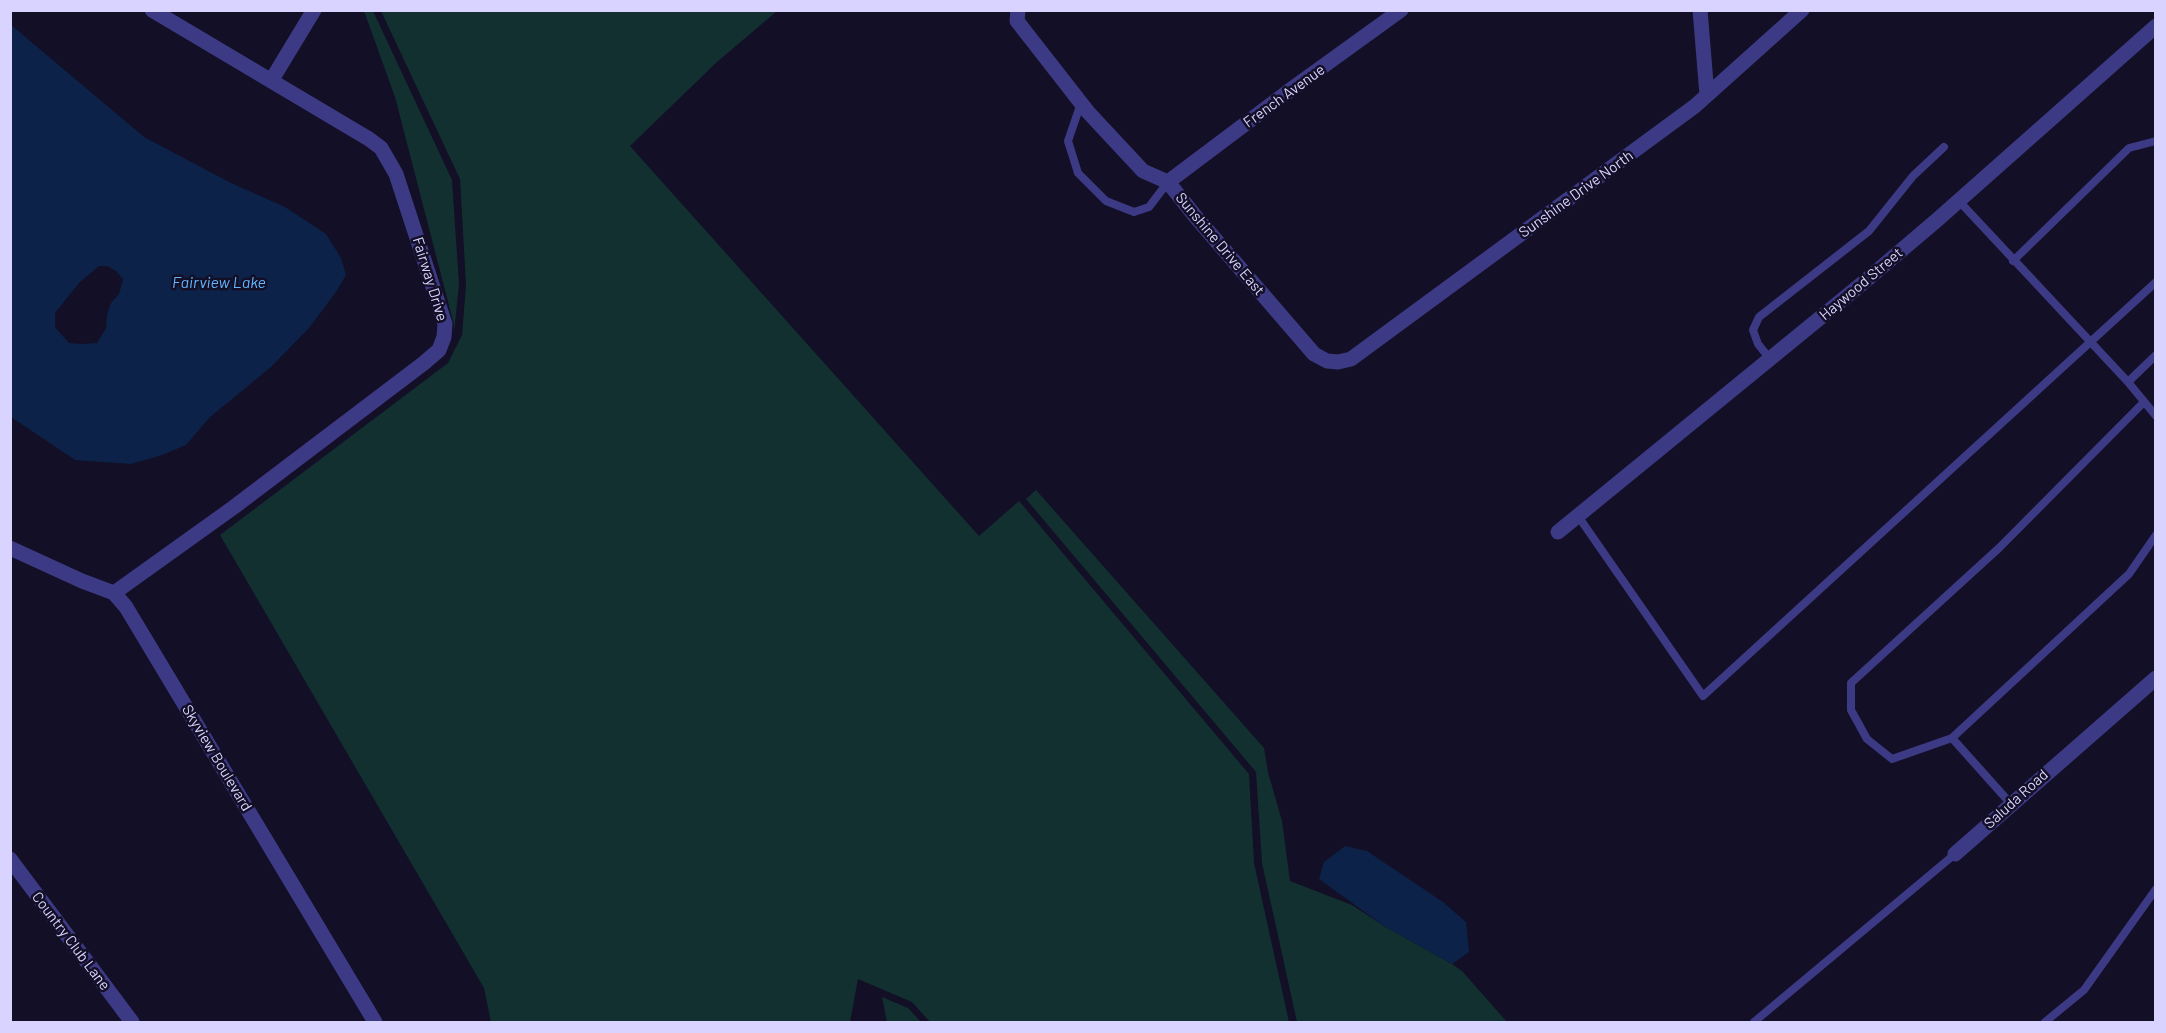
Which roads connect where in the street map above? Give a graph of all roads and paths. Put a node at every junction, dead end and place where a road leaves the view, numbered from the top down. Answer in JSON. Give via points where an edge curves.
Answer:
{"nodes":[{"id":1,"x":314,"y":10,"type":"edge"},
{"id":2,"x":1018,"y":10,"type":"edge"},
{"id":3,"x":1401,"y":10,"type":"edge"},
{"id":4,"x":1700,"y":10,"type":"edge"},
{"id":5,"x":1802,"y":10,"type":"edge"},
{"id":6,"x":153,"y":11,"type":"edge"},
{"id":7,"x":2156,"y":26,"type":"edge"},
{"id":8,"x":271,"y":81,"type":"junction"},
{"id":9,"x":1707,"y":95,"type":"junction"},
{"id":10,"x":1081,"y":103,"type":"junction"},
{"id":11,"x":2156,"y":141,"type":"edge"},
{"id":12,"x":1944,"y":147,"type":"dead end"},
{"id":13,"x":1168,"y":182,"type":"junction"},
{"id":14,"x":1958,"y":200,"type":"junction"},
{"id":15,"x":2013,"y":261,"type":"junction"},
{"id":16,"x":2156,"y":282,"type":"edge"},
{"id":17,"x":2090,"y":343,"type":"junction"},
{"id":18,"x":2156,"y":355,"type":"edge"},
{"id":19,"x":1770,"y":359,"type":"junction"},
{"id":20,"x":1338,"y":362,"type":"joint"},
{"id":21,"x":2127,"y":382,"type":"junction"},
{"id":22,"x":2144,"y":402,"type":"junction"},
{"id":23,"x":2156,"y":416,"type":"edge"},
{"id":24,"x":1578,"y":516,"type":"junction"},
{"id":25,"x":1558,"y":532,"type":"dead end"},
{"id":26,"x":2156,"y":535,"type":"edge"},
{"id":27,"x":10,"y":548,"type":"edge"},
{"id":28,"x":114,"y":593,"type":"junction"},
{"id":29,"x":2154,"y":683,"type":"edge"},
{"id":30,"x":1952,"y":738,"type":"junction"},
{"id":31,"x":2011,"y":804,"type":"junction"},
{"id":32,"x":1955,"y":854,"type":"joint"},
{"id":33,"x":10,"y":859,"type":"edge"},
{"id":34,"x":2156,"y":889,"type":"edge"},
{"id":35,"x":132,"y":1023,"type":"edge"},
{"id":36,"x":375,"y":1023,"type":"edge"},
{"id":37,"x":1754,"y":1023,"type":"edge"},
{"id":38,"x":2045,"y":1023,"type":"edge"}],
"edges":[{"from":1,"to":8,"type":"street"},
{"from":2,"to":10,"type":"street","name":"Sunshine Drive East","via":[[1017,21]]},
{"from":3,"to":13,"type":"street","name":"French Avenue"},
{"from":4,"to":9,"type":"street"},
{"from":5,"to":9,"type":"street","name":"Sunshine Drive North"},
{"from":6,"to":8,"type":"street","name":"Fairway Drive"},
{"from":7,"to":14,"type":"street","name":"Haywood Street"},
{"from":8,"to":28,"type":"street","name":"Fairway Drive","via":[[381,148],[396,174],[445,324],[444,337],[439,350],[424,363]]},
{"from":9,"to":20,"type":"street","name":"Sunshine Drive North","via":[[1351,359]]},
{"from":10,"to":13,"type":"street","name":"Sunshine Drive East","via":[[1143,171]]},
{"from":10,"to":13,"type":"lane","via":[[1068,141],[1078,173],[1106,201],[1134,212],[1141,210],[1149,207]]},
{"from":11,"to":15,"type":"lane","via":[[2129,148]]},
{"from":12,"to":19,"type":"lane","via":[[1913,176],[1869,231],[1759,317],[1753,330]]},
{"from":13,"to":20,"type":"street","name":"Sunshine Drive East","via":[[1314,354]]},
{"from":14,"to":15,"type":"lane"},
{"from":14,"to":19,"type":"street","name":"Haywood Street"},
{"from":15,"to":17,"type":"lane"},
{"from":16,"to":17,"type":"lane"},
{"from":17,"to":21,"type":"lane"},
{"from":17,"to":24,"type":"lane","via":[[1703,696]]},
{"from":18,"to":21,"type":"lane"},
{"from":19,"to":24,"type":"street","name":"Haywood Street"},
{"from":21,"to":22,"type":"lane"},
{"from":22,"to":23,"type":"lane"},
{"from":22,"to":30,"type":"lane","via":[[1999,548],[1851,683],[1851,710],[1867,739],[1892,759]]},
{"from":24,"to":25,"type":"street","name":"Haywood Street"},
{"from":26,"to":30,"type":"lane","via":[[2129,574]]},
{"from":27,"to":28,"type":"street"},
{"from":28,"to":36,"type":"street","name":"Skyview Boulevard"},
{"from":29,"to":31,"type":"street","name":"Saluda Road"},
{"from":30,"to":31,"type":"lane"},
{"from":31,"to":32,"type":"street","name":"Saluda Road"},
{"from":32,"to":37,"type":"lane","name":"Saluda Road"},
{"from":33,"to":35,"type":"street","name":"Country Club Lane"},
{"from":34,"to":38,"type":"lane","via":[[2084,990]]}]}
